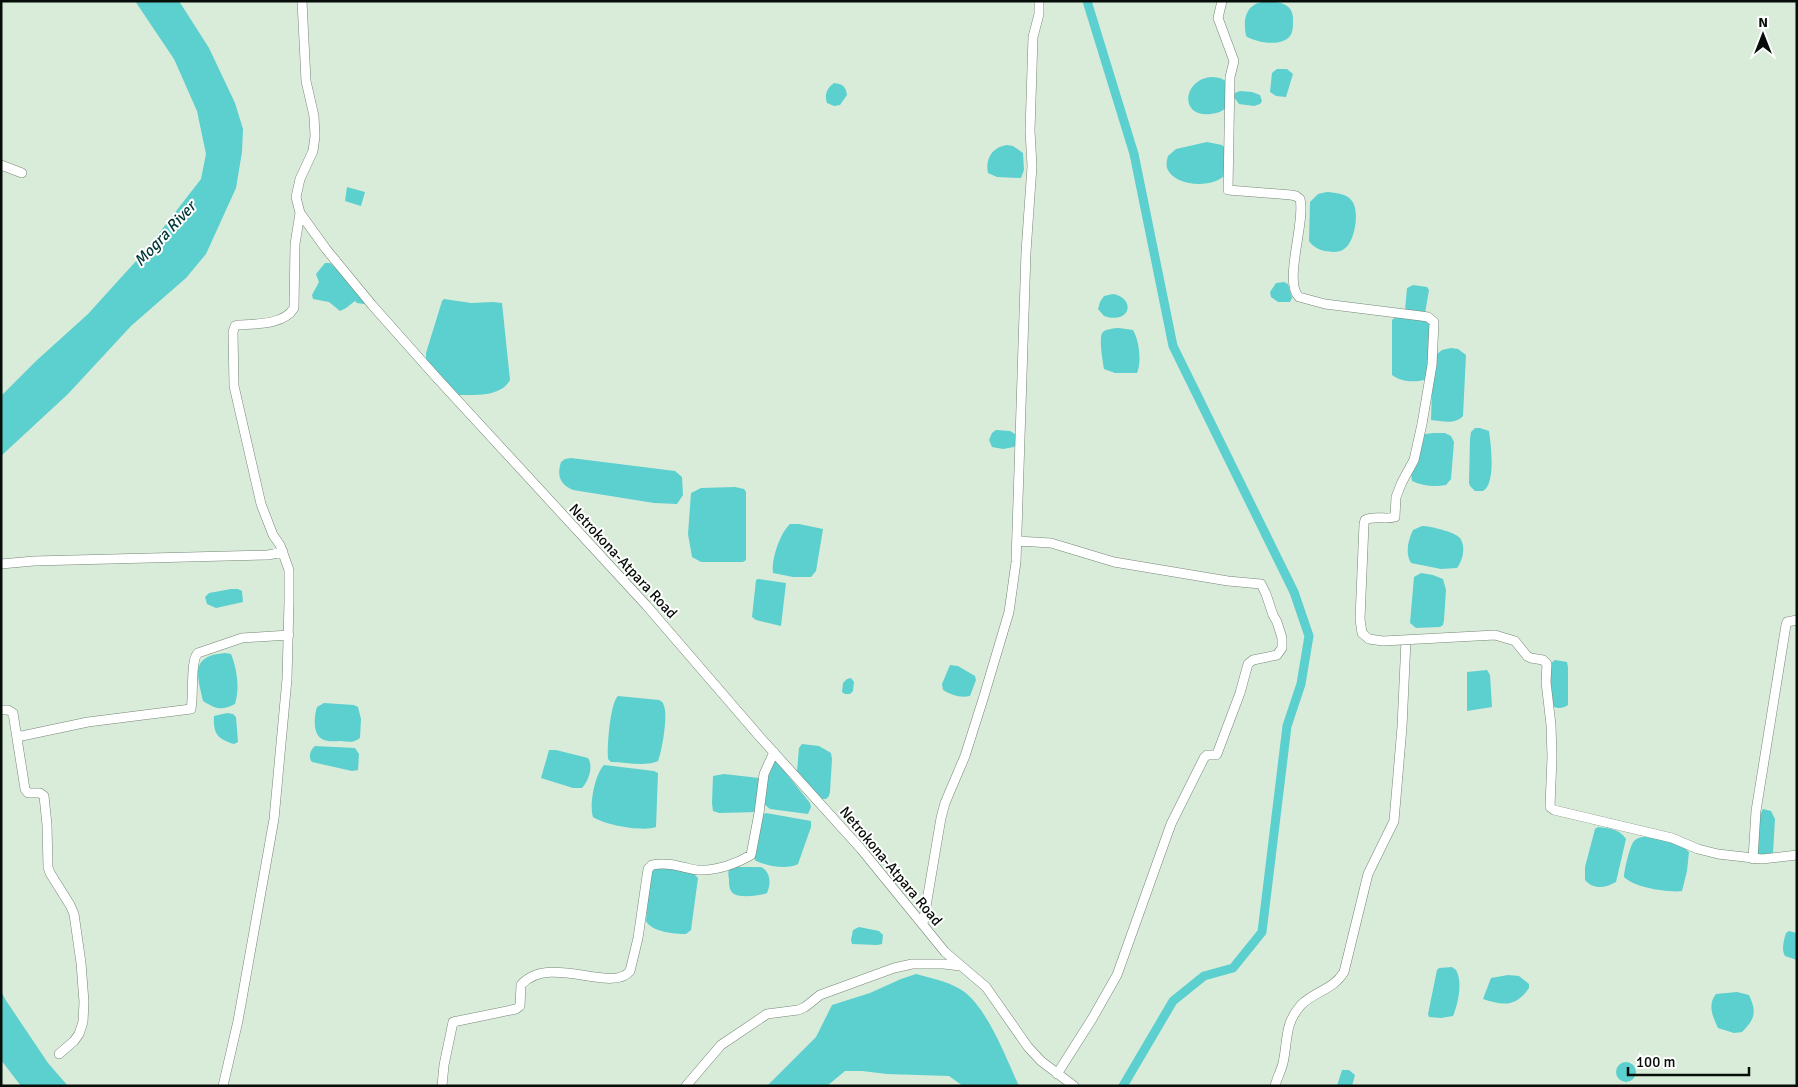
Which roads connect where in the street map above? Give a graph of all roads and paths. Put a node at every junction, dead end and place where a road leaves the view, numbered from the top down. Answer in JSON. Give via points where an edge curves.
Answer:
{"nodes":[{"id":1,"x":302,"y":1,"type":"edge"},
{"id":2,"x":1039,"y":1,"type":"edge"},
{"id":3,"x":1222,"y":1,"type":"edge"},
{"id":4,"x":1,"y":165,"type":"edge"},
{"id":5,"x":22,"y":173,"type":"dead end"},
{"id":6,"x":300,"y":213,"type":"junction"},
{"id":7,"x":1017,"y":540,"type":"junction"},
{"id":8,"x":283,"y":552,"type":"junction"},
{"id":9,"x":1,"y":564,"type":"edge"},
{"id":10,"x":1797,"y":620,"type":"edge"},
{"id":11,"x":289,"y":635,"type":"junction"},
{"id":12,"x":1406,"y":640,"type":"junction"},
{"id":13,"x":1,"y":710,"type":"edge"},
{"id":14,"x":17,"y":737,"type":"junction"},
{"id":15,"x":774,"y":752,"type":"junction"},
{"id":16,"x":1797,"y":855,"type":"edge"},
{"id":17,"x":1754,"y":859,"type":"junction"},
{"id":18,"x":923,"y":924,"type":"junction"},
{"id":19,"x":960,"y":966,"type":"junction"},
{"id":20,"x":59,"y":1054,"type":"dead end"},
{"id":21,"x":1057,"y":1074,"type":"junction"},
{"id":22,"x":222,"y":1086,"type":"edge"},
{"id":23,"x":442,"y":1086,"type":"edge"},
{"id":24,"x":686,"y":1086,"type":"edge"},
{"id":25,"x":1074,"y":1086,"type":"edge"},
{"id":26,"x":1275,"y":1086,"type":"edge"}],
"edges":[{"from":1,"to":6,"type":"street","name":"Netrokona-Atpara Road","via":[[306,81],[315,136],[313,151],[297,187],[296,203]]},
{"from":2,"to":7,"type":"street","via":[[1033,37],[1032,166],[1026,252]]},
{"from":3,"to":12,"type":"street","via":[[1218,18],[1234,61],[1230,77],[1228,190],[1300,199],[1294,267],[1296,294],[1325,304],[1428,317],[1434,322],[1432,365],[1422,424],[1414,460],[1396,498],[1395,517],[1370,518],[1364,524],[1362,633],[1369,639]]},
{"from":4,"to":5,"type":"street"},
{"from":6,"to":8,"type":"street","via":[[294,244],[294,308],[288,316],[238,325],[233,332],[234,386],[261,504]]},
{"from":6,"to":15,"type":"street","name":"Netrokona-Atpara Road","via":[[372,304],[442,384],[646,606]]},
{"from":7,"to":18,"type":"street","via":[[1009,612],[965,756],[945,803]]},
{"from":7,"to":21,"type":"street","via":[[1051,544],[1114,562],[1258,583],[1264,587],[1278,622],[1283,646],[1277,655],[1248,664],[1219,751],[1217,755],[1204,758],[1171,824],[1117,975]]},
{"from":8,"to":9,"type":"street"},
{"from":8,"to":11,"type":"street","via":[[289,570]]},
{"from":10,"to":17,"type":"street","via":[[1786,625],[1756,811]]},
{"from":11,"to":14,"type":"street","via":[[242,638],[198,653],[194,660],[190,709],[88,722]]},
{"from":11,"to":22,"type":"street","via":[[274,819],[238,1021]]},
{"from":12,"to":17,"type":"street","via":[[1495,635],[1515,641],[1527,656],[1547,664],[1552,730],[1550,807],[1554,810],[1672,838],[1711,852]]},
{"from":12,"to":26,"type":"street","via":[[1397,803],[1392,828],[1368,874],[1344,972],[1329,988],[1312,996],[1295,1012],[1288,1027],[1283,1064]]},
{"from":13,"to":14,"type":"street","via":[[13,713]]},
{"from":14,"to":20,"type":"street","via":[[25,789],[28,793],[44,796],[48,867],[72,910],[81,963],[84,1022],[74,1041]]},
{"from":15,"to":18,"type":"street","name":"Netrokona-Atpara Road"},
{"from":15,"to":23,"type":"street","via":[[764,774],[751,856],[720,868],[697,870],[652,865],[648,869],[630,971],[623,977],[594,978],[557,972],[531,976],[521,985],[520,1006],[516,1009],[453,1022]]},
{"from":16,"to":17,"type":"street"},
{"from":18,"to":19,"type":"street","name":"Netrokona-Atpara Road"},
{"from":19,"to":21,"type":"street","name":"Netrokona-Atpara Road","via":[[986,987],[1028,1048]]},
{"from":19,"to":24,"type":"street","via":[[903,966],[820,995],[798,1010],[767,1014],[721,1045]]},
{"from":21,"to":25,"type":"street","name":"Netrokona-Atpara Road"}]}
